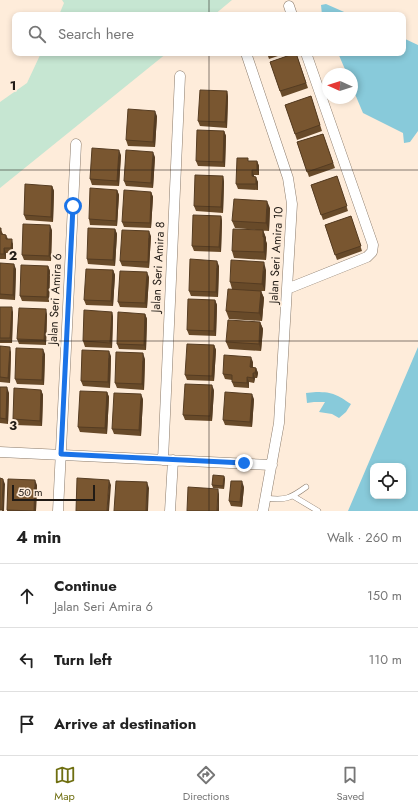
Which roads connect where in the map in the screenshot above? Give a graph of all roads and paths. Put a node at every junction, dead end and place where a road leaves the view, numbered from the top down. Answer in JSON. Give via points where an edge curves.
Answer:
{"nodes":[{"id":1,"x":247,"y":56,"type":"edge"},
{"id":2,"x":307,"y":56,"type":"edge"},
{"id":3,"x":180,"y":76,"type":"dead end"},
{"id":4,"x":76,"y":144,"type":"dead end"},
{"id":5,"x":287,"y":290,"type":"junction"},
{"id":6,"x":0,"y":452,"type":"edge"},
{"id":7,"x":61,"y":454,"type":"junction"},
{"id":8,"x":168,"y":460,"type":"junction"},
{"id":9,"x":272,"y":465,"type":"junction"},
{"id":10,"x":306,"y":487,"type":"dead end"},
{"id":11,"x":293,"y":496,"type":"junction"},
{"id":12,"x":266,"y":498,"type":"junction"},
{"id":13,"x":58,"y":511,"type":"edge"},
{"id":14,"x":170,"y":511,"type":"edge"},
{"id":15,"x":262,"y":511,"type":"edge"},
{"id":16,"x":318,"y":511,"type":"edge"}],
"edges":[{"from":1,"to":5,"type":"street","name":"Jalan Seri Amira 10","via":[[288,178],[292,204]]},
{"from":2,"to":5,"type":"street","via":[[373,245],[372,252],[367,257]]},
{"from":3,"to":8,"type":"street","name":"Jalan Seri Amira 8"},
{"from":4,"to":7,"type":"street","name":"Jalan Seri Amira 6"},
{"from":5,"to":9,"type":"street","name":"Jalan Seri Amira 10","via":[[279,424]]},
{"from":6,"to":7,"type":"street"},
{"from":7,"to":8,"type":"street"},
{"from":7,"to":13,"type":"street","name":"Jalan Seri Amira 6"},
{"from":8,"to":9,"type":"street"},
{"from":8,"to":14,"type":"street","name":"Jalan Seri Amira 8"},
{"from":9,"to":12,"type":"street","name":"Jalan Seri Amira 10"},
{"from":10,"to":11,"type":"lane"},
{"from":11,"to":12,"type":"lane"},
{"from":11,"to":16,"type":"lane"},
{"from":12,"to":15,"type":"street","name":"Jalan Seri Amira 10"}]}
